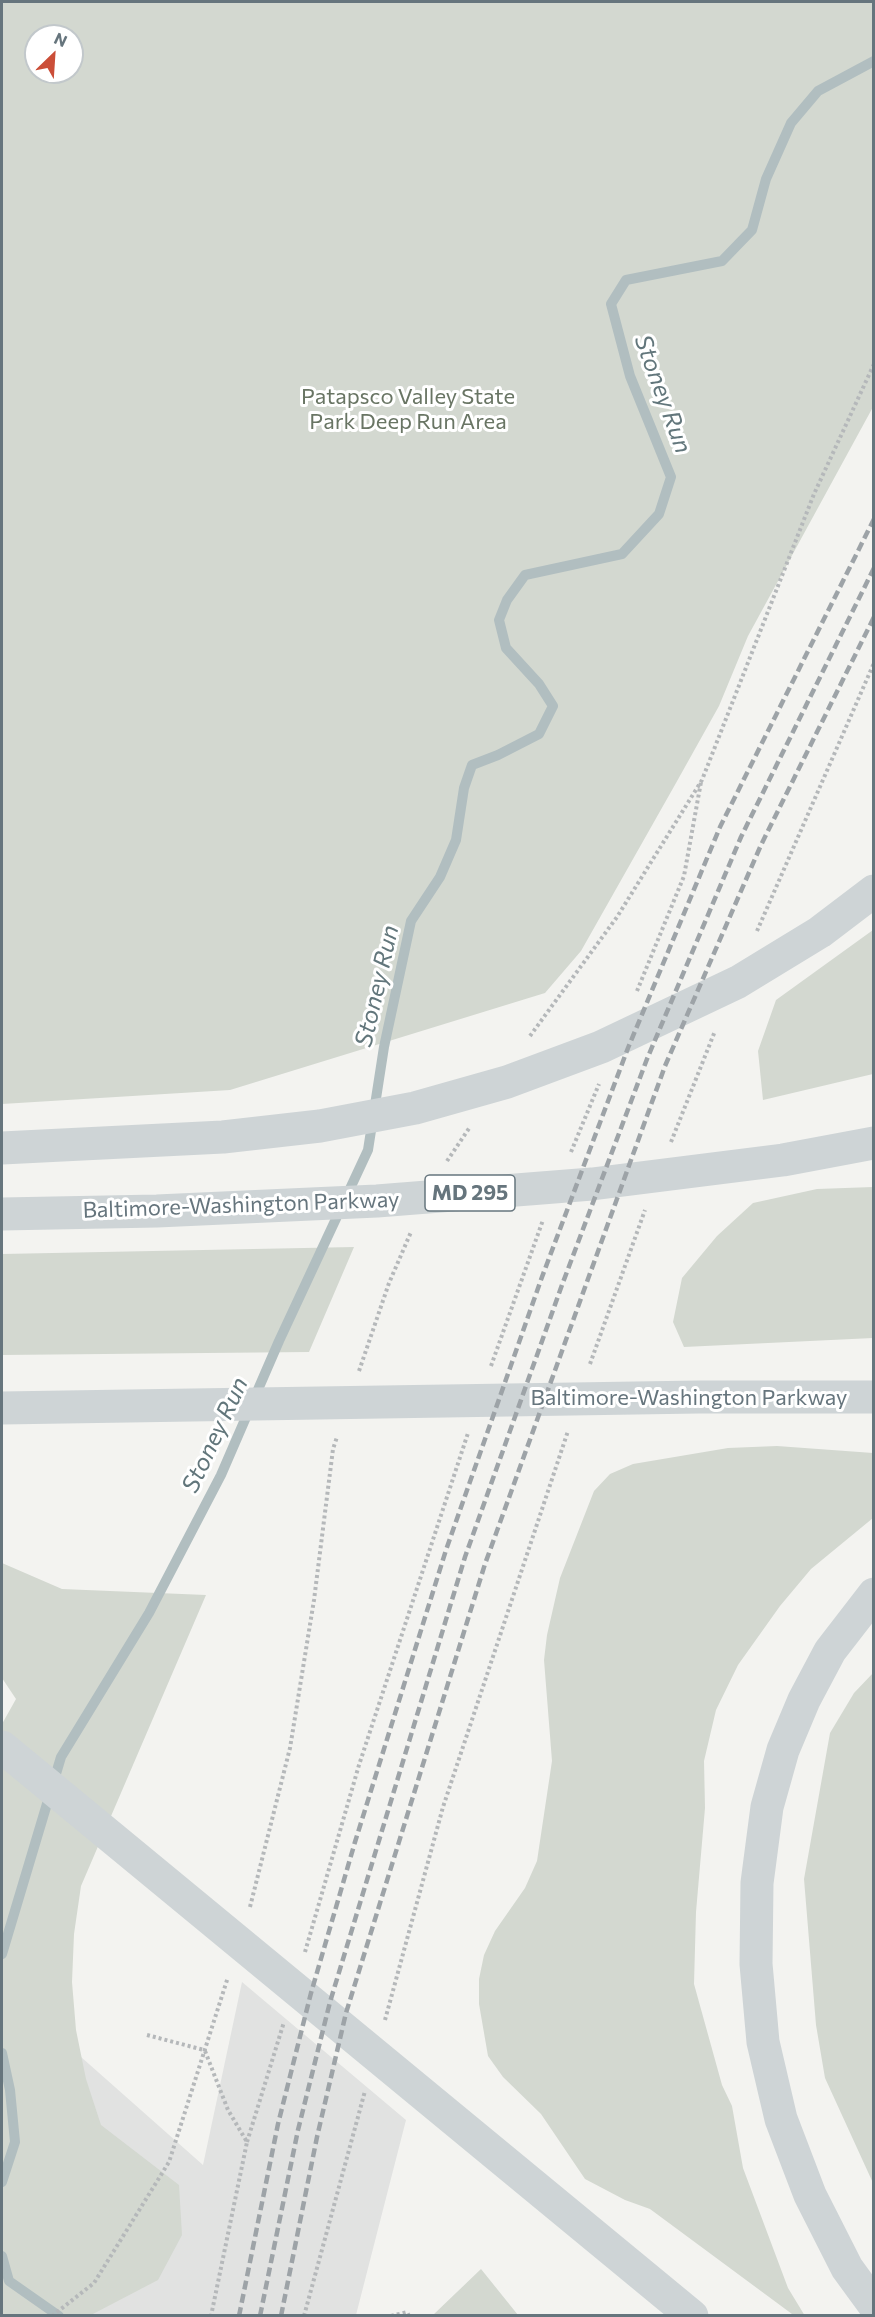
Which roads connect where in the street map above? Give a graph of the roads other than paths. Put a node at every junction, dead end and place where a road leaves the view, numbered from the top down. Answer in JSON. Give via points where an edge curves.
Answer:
{"nodes":[{"id":1,"x":873,"y":891,"type":"edge"},
{"id":2,"x":873,"y":1143,"type":"edge"},
{"id":3,"x":2,"y":1148,"type":"edge"},
{"id":4,"x":2,"y":1214,"type":"edge"},
{"id":5,"x":873,"y":1397,"type":"edge"},
{"id":6,"x":2,"y":1408,"type":"edge"},
{"id":7,"x":873,"y":1594,"type":"edge"},
{"id":8,"x":2,"y":1747,"type":"edge"},
{"id":9,"x":873,"y":2305,"type":"edge"},
{"id":10,"x":692,"y":2316,"type":"edge"}],
"edges":[{"from":1,"to":3,"type":"highway","via":[[820,932],[738,982],[601,1047],[507,1082],[415,1108],[320,1126],[223,1137]]},
{"from":2,"to":4,"type":"highway","name":"Baltimore-Washington Parkway","number":"MD 295","via":[[783,1160],[592,1184],[377,1201]]},
{"from":5,"to":6,"type":"highway","name":"Baltimore-Washington Parkway"},
{"from":7,"to":9,"type":"highway","via":[[830,1651],[783,1750],[767,1807],[757,1883],[756,1964],[763,2042],[781,2119],[810,2195],[847,2268]]},
{"from":8,"to":10,"type":"highway"}]}
